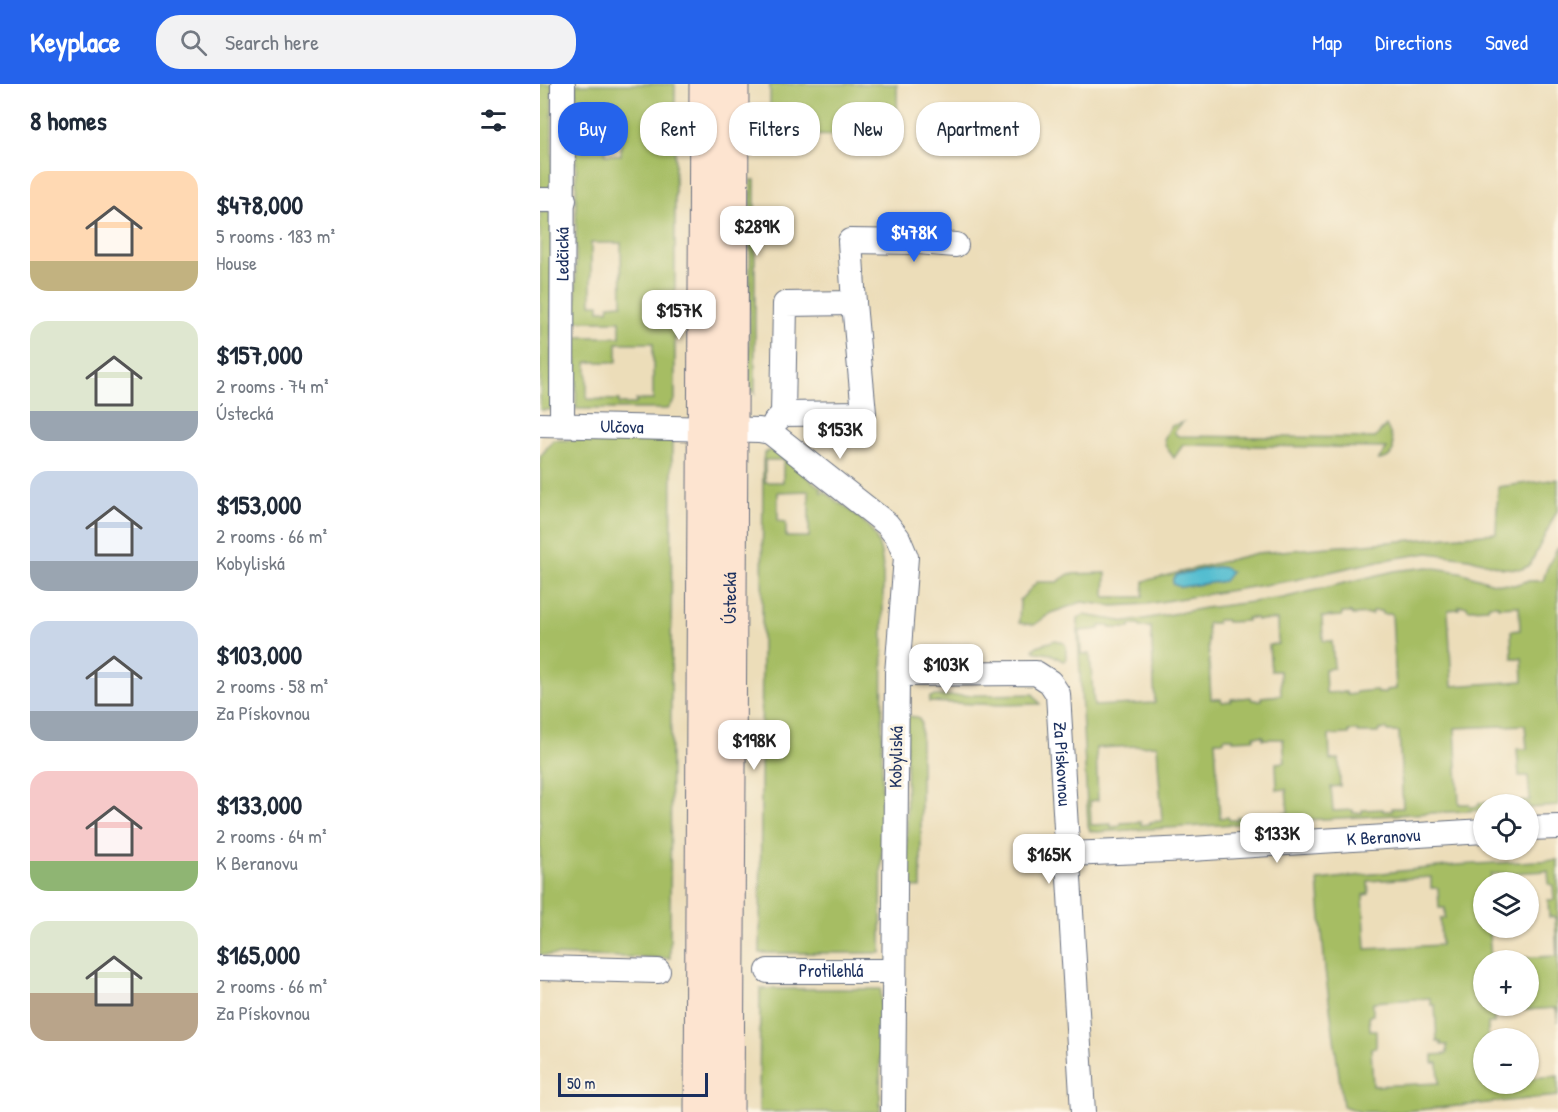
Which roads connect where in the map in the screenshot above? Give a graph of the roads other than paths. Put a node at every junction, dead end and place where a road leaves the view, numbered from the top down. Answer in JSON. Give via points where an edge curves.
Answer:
{"nodes":[{"id":1,"x":563,"y":84,"type":"edge"},
{"id":2,"x":706,"y":84,"type":"edge"},
{"id":3,"x":732,"y":84,"type":"edge"},
{"id":4,"x":552,"y":200,"type":"edge"},
{"id":5,"x":956,"y":245,"type":"dead end"},
{"id":6,"x":854,"y":303,"type":"junction"},
{"id":7,"x":777,"y":423,"type":"junction"},
{"id":8,"x":551,"y":425,"type":"edge"},
{"id":9,"x":718,"y":429,"type":"junction"},
{"id":10,"x":897,"y":674,"type":"junction"},
{"id":11,"x":1558,"y":826,"type":"edge"},
{"id":12,"x":1539,"y":827,"type":"edge"},
{"id":13,"x":1473,"y":832,"type":"edge"},
{"id":14,"x":1068,"y":854,"type":"junction"},
{"id":15,"x":540,"y":968,"type":"edge"},
{"id":16,"x":658,"y":971,"type":"dead end"},
{"id":17,"x":768,"y":971,"type":"dead end"},
{"id":18,"x":893,"y":971,"type":"junction"},
{"id":19,"x":701,"y":1112,"type":"edge"},
{"id":20,"x":727,"y":1112,"type":"edge"},
{"id":21,"x":892,"y":1112,"type":"edge"},
{"id":22,"x":1083,"y":1112,"type":"edge"}],
"edges":[{"from":1,"to":4,"type":"street","name":"Ledčická"},
{"from":2,"to":9,"type":"main road","name":"Ústecká"},
{"from":3,"to":9,"type":"main road","name":"Ústecká"},
{"from":4,"to":8,"type":"street","name":"Ledčická"},
{"from":5,"to":6,"type":"street","via":[[850,241]]},
{"from":6,"to":7,"type":"street","via":[[785,304]]},
{"from":6,"to":7,"type":"street","via":[[864,413]]},
{"from":7,"to":9,"type":"street","via":[[759,430]]},
{"from":7,"to":10,"type":"street","name":"Kobyliská","via":[[898,538],[906,557]]},
{"from":8,"to":9,"type":"street","name":"Ulčova"},
{"from":9,"to":19,"type":"main road","name":"Ústecká"},
{"from":9,"to":20,"type":"main road","name":"Ústecká"},
{"from":10,"to":14,"type":"street","name":"Za Pískovnou","via":[[1036,673],[1050,682],[1058,694]]},
{"from":10,"to":18,"type":"street","name":"Kobyliská"},
{"from":11,"to":12,"type":"street"},
{"from":13,"to":14,"type":"street","name":"K Beranovu"},
{"from":14,"to":22,"type":"street","name":"Za Pískovnou"},
{"from":15,"to":16,"type":"street"},
{"from":17,"to":18,"type":"street","name":"Protilehlá"},
{"from":18,"to":21,"type":"street","name":"Kobyliská"}]}
